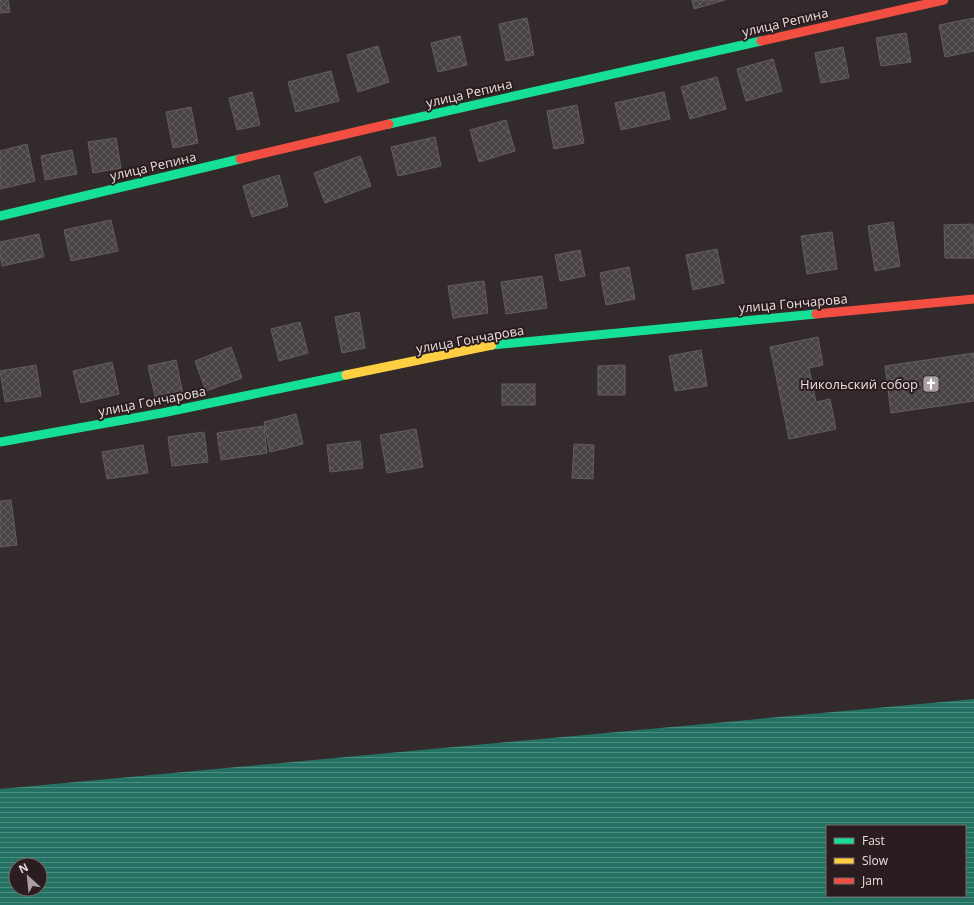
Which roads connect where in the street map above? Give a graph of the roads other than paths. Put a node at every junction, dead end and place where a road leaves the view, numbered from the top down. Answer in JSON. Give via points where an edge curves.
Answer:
{"nodes":[{"id":1,"x":944,"y":0,"type":"edge"},
{"id":2,"x":0,"y":216,"type":"edge"},
{"id":3,"x":974,"y":299,"type":"edge"},
{"id":4,"x":0,"y":442,"type":"edge"}],
"edges":[{"from":1,"to":2,"type":"street","name":"улица Репина","via":[[381,126]]},
{"from":3,"to":4,"type":"street","name":"улица Гончарова","via":[[496,344],[162,413]]}]}
